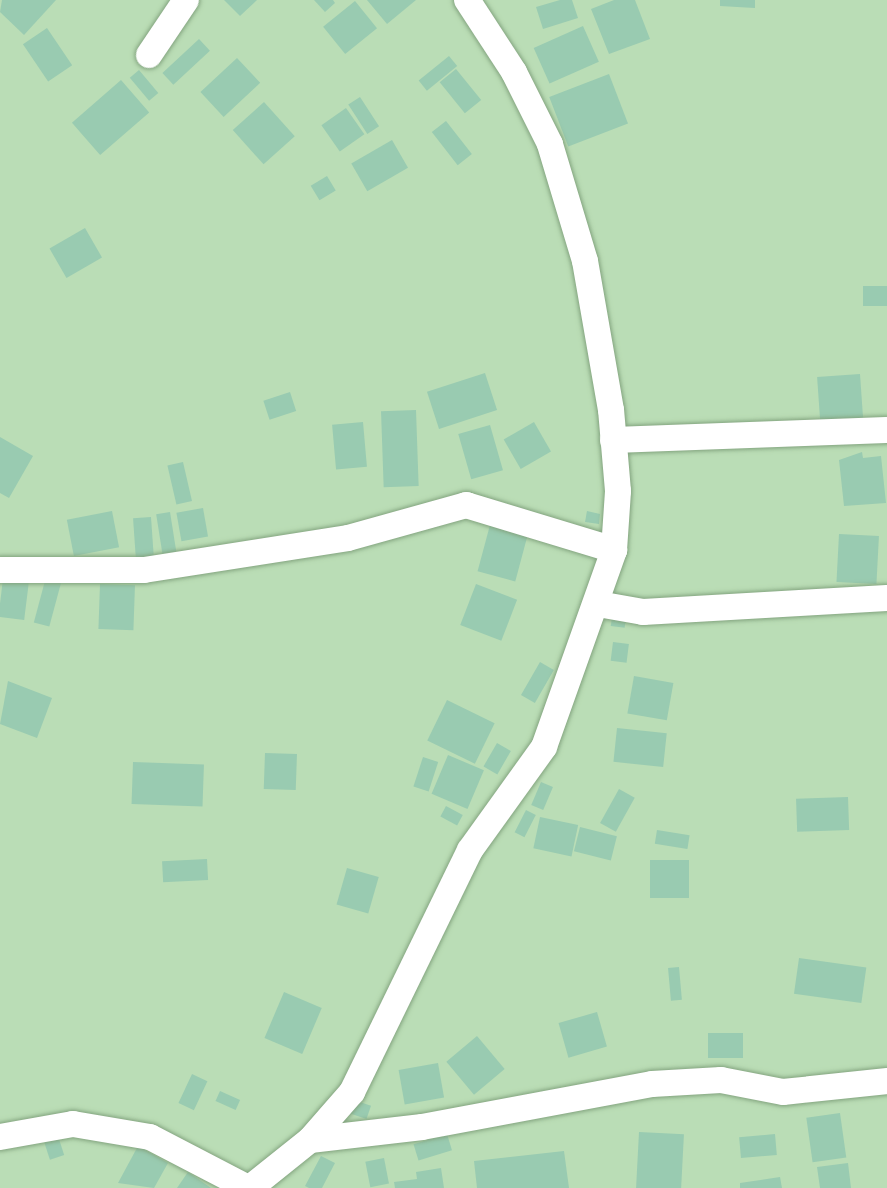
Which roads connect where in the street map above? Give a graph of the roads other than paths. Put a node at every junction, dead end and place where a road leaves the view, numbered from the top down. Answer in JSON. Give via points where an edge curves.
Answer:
{"nodes":[{"id":1,"x":186,"y":0,"type":"edge"},
{"id":2,"x":467,"y":0,"type":"edge"},
{"id":3,"x":149,"y":55,"type":"dead end"},
{"id":4,"x":887,"y":430,"type":"edge"},
{"id":5,"x":613,"y":440,"type":"junction"},
{"id":6,"x":614,"y":550,"type":"junction"},
{"id":7,"x":0,"y":570,"type":"edge"},
{"id":8,"x":887,"y":598,"type":"edge"},
{"id":9,"x":598,"y":604,"type":"junction"},
{"id":10,"x":887,"y":1081,"type":"edge"},
{"id":11,"x":0,"y":1137,"type":"edge"},
{"id":12,"x":310,"y":1140,"type":"junction"},
{"id":13,"x":249,"y":1188,"type":"edge"}],
"edges":[{"from":1,"to":3,"type":"street"},
{"from":2,"to":5,"type":"street","via":[[514,72],[550,144],[602,335]]},
{"from":4,"to":5,"type":"street"},
{"from":5,"to":6,"type":"street"},
{"from":6,"to":7,"type":"street","via":[[466,505],[348,538],[144,570]]},
{"from":6,"to":9,"type":"street"},
{"from":8,"to":9,"type":"street","via":[[643,612]]},
{"from":9,"to":12,"type":"street","via":[[544,747],[470,850],[352,1092]]},
{"from":10,"to":12,"type":"street","via":[[783,1092],[721,1080],[652,1084],[422,1126]]},
{"from":11,"to":13,"type":"street","via":[[73,1124],[150,1137]]},
{"from":12,"to":13,"type":"street"}]}
